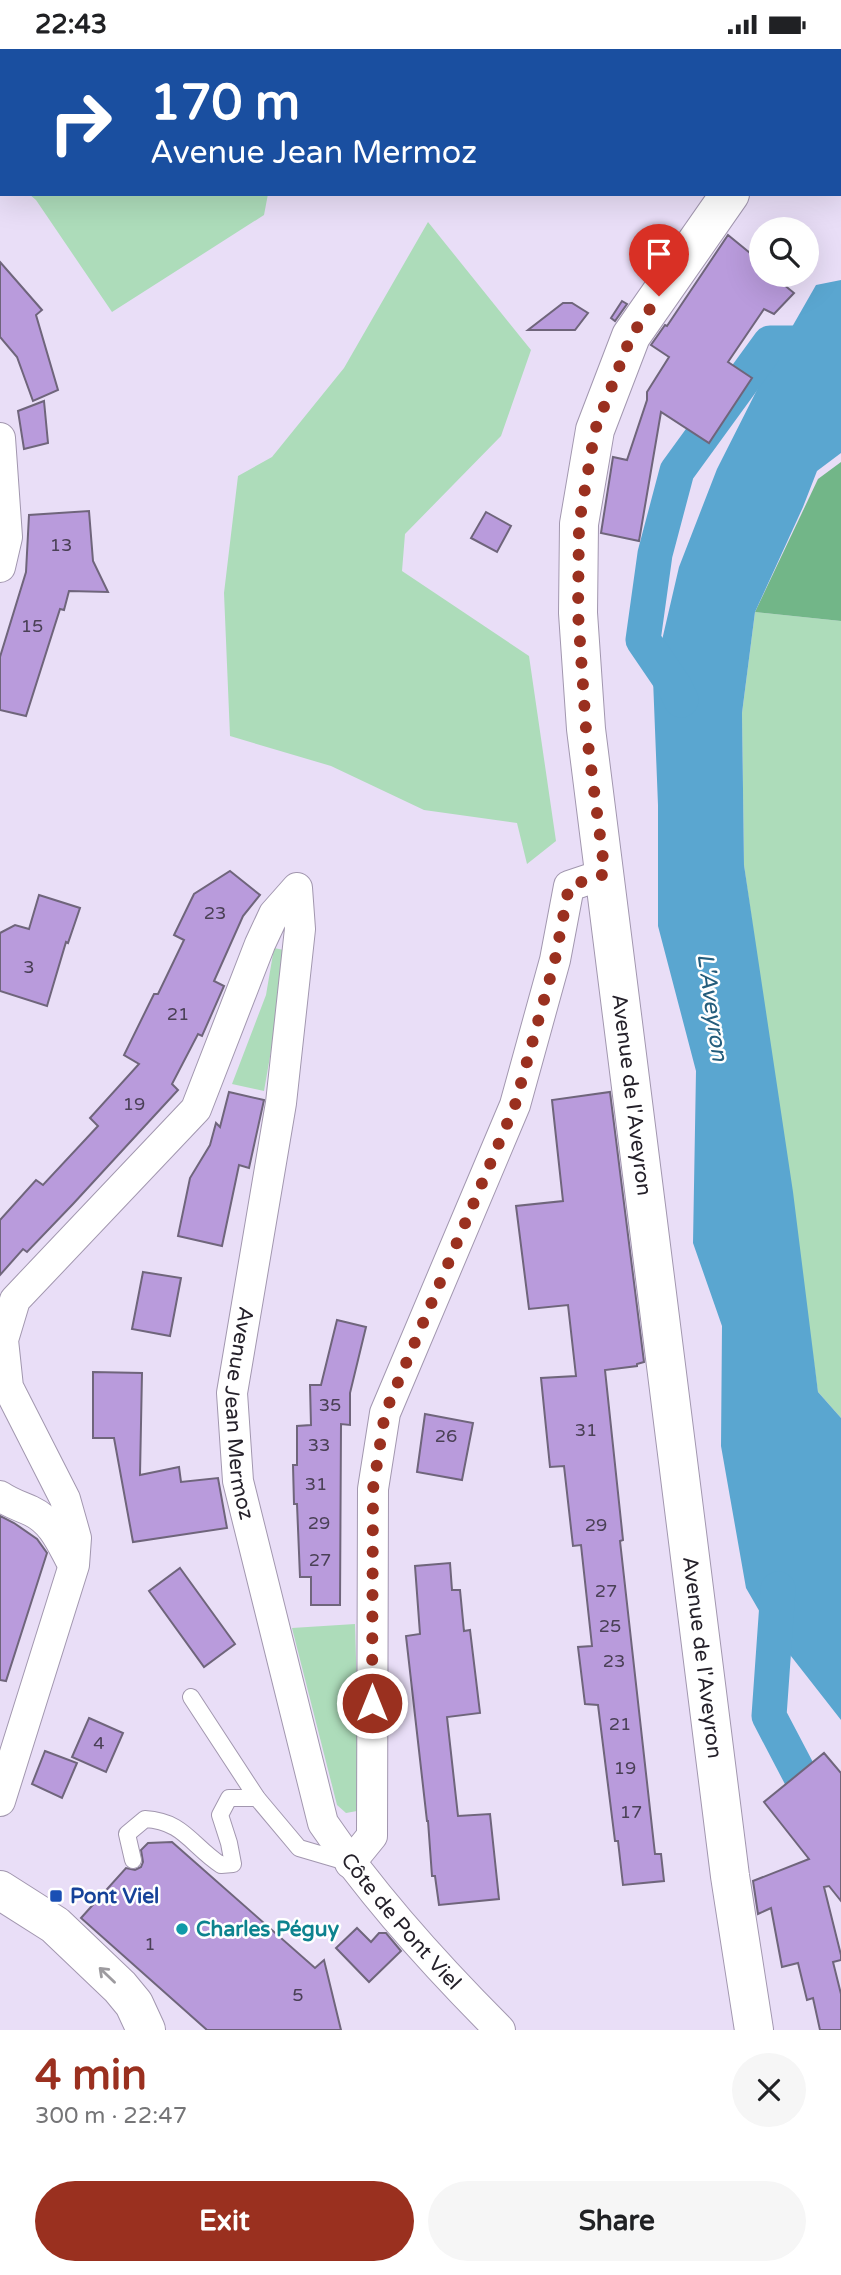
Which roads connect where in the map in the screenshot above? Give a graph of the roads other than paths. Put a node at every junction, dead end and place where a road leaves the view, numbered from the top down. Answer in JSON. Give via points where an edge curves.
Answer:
{"nodes":[{"id":1,"x":729,"y":196,"type":"edge"},
{"id":2,"x":0,"y":438,"type":"edge"},
{"id":3,"x":0,"y":567,"type":"edge"},
{"id":4,"x":605,"y":874,"type":"junction"},
{"id":5,"x":0,"y":1496,"type":"edge"},
{"id":6,"x":74,"y":1565,"type":"junction"},
{"id":7,"x":191,"y":1697,"type":"dead end"},
{"id":8,"x":257,"y":1798,"type":"junction"},
{"id":9,"x":0,"y":1801,"type":"edge"},
{"id":10,"x":133,"y":1860,"type":"dead end"},
{"id":11,"x":350,"y":1863,"type":"junction"},
{"id":12,"x":0,"y":1890,"type":"edge"},
{"id":13,"x":140,"y":2017,"type":"edge"},
{"id":14,"x":165,"y":2030,"type":"edge"},
{"id":15,"x":500,"y":2030,"type":"edge"},
{"id":16,"x":754,"y":2030,"type":"edge"}],
"edges":[{"from":1,"to":4,"type":"street","name":"Avenue de l'Aveyron","via":[[631,336],[593,438],[579,524],[578,613],[586,729]]},
{"from":2,"to":3,"type":"street","via":[[7,537]]},
{"from":4,"to":11,"type":"street","via":[[569,886],[555,960],[515,1105],[385,1413],[373,1489],[372,1836]]},
{"from":4,"to":16,"type":"street","name":"Avenue de l'Aveyron","via":[[730,1876]]},
{"from":5,"to":6,"type":"street","via":[[51,1525]]},
{"from":6,"to":9,"type":"street","name":"Avenue Jean Mermoz"},
{"from":6,"to":11,"type":"street","name":"Avenue Jean Mermoz","via":[[76,1538],[65,1499],[8,1387],[3,1340],[15,1300],[196,1109],[260,944],[274,914],[297,888],[300,929],[281,1103],[232,1393],[237,1481],[323,1823]]},
{"from":7,"to":8,"type":"lane","name":"Côte de Pont Viel"},
{"from":8,"to":10,"type":"lane","via":[[229,1798],[220,1815],[233,1864],[221,1865],[178,1828],[145,1819],[127,1834]]},
{"from":8,"to":11,"type":"lane","name":"Côte de Pont Viel","via":[[299,1848]]},
{"from":11,"to":15,"type":"street","name":"Côte de Pont Viel","via":[[447,1977]]},
{"from":13,"to":12,"type":"street","one_way":true,"via":[[120,1987],[55,1925]]},
{"from":13,"to":14,"type":"street"}]}
